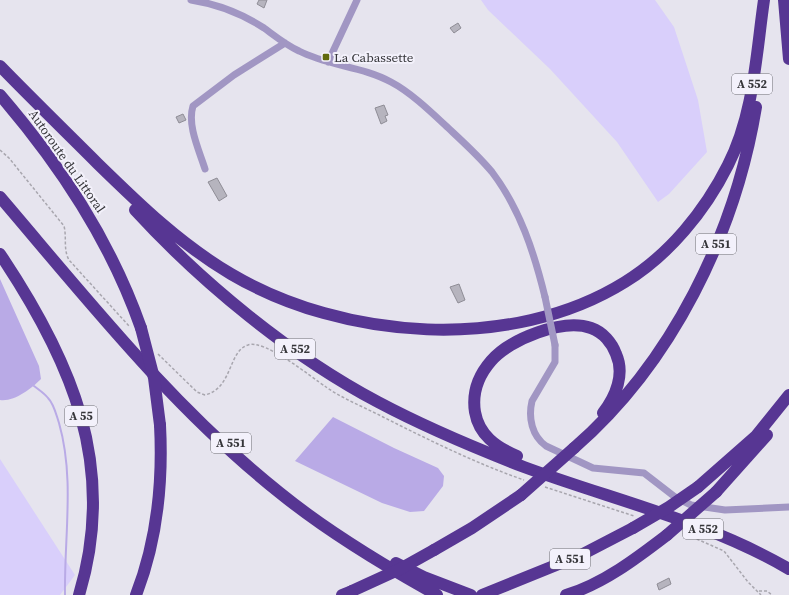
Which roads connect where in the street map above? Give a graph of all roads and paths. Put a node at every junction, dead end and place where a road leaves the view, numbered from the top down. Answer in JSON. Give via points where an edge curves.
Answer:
{"nodes":[{"id":1,"x":191,"y":0,"type":"edge"},
{"id":2,"x":357,"y":0,"type":"edge"},
{"id":3,"x":764,"y":0,"type":"edge"},
{"id":4,"x":784,"y":0,"type":"edge"},
{"id":5,"x":285,"y":44,"type":"junction"},
{"id":6,"x":789,"y":59,"type":"edge"},
{"id":7,"x":328,"y":62,"type":"junction"},
{"id":8,"x":0,"y":66,"type":"edge"},
{"id":9,"x":0,"y":95,"type":"edge"},
{"id":10,"x":39,"y":106,"type":"junction"},
{"id":11,"x":205,"y":169,"type":"dead end"},
{"id":12,"x":0,"y":197,"type":"edge"},
{"id":13,"x":0,"y":254,"type":"edge"},
{"id":14,"x":100,"y":315,"type":"junction"},
{"id":15,"x":789,"y":395,"type":"edge"},
{"id":16,"x":789,"y":406,"type":"edge"},
{"id":17,"x":576,"y":447,"type":"junction"},
{"id":18,"x":614,"y":497,"type":"junction"},
{"id":19,"x":789,"y":506,"type":"edge"},
{"id":20,"x":789,"y":569,"type":"edge"},
{"id":21,"x":758,"y":591,"type":"dead end"},
{"id":22,"x":347,"y":593,"type":"edge"},
{"id":23,"x":79,"y":595,"type":"edge"},
{"id":24,"x":136,"y":595,"type":"edge"},
{"id":25,"x":437,"y":595,"type":"edge"},
{"id":26,"x":471,"y":595,"type":"edge"},
{"id":27,"x":482,"y":595,"type":"edge"},
{"id":28,"x":566,"y":595,"type":"edge"},
{"id":29,"x":772,"y":595,"type":"edge"}],
"edges":[{"from":1,"to":5,"type":"street","via":[[225,8],[263,28]]},
{"from":2,"to":7,"type":"street"},
{"from":3,"to":10,"type":"highway","number":"A 552","via":[[750,96],[738,143],[728,165],[692,221],[667,249],[624,283],[582,304],[541,317],[503,325],[420,329],[375,325],[304,308],[261,290],[198,254],[174,236]]},
{"from":3,"to":17,"type":"highway","number":"A 551","via":[[760,66],[752,130],[740,177],[708,263],[667,338],[644,373],[621,402]]},
{"from":4,"to":6,"type":"highway"},
{"from":5,"to":7,"type":"street"},
{"from":5,"to":11,"type":"street","via":[[234,75],[193,106],[191,122]]},
{"from":7,"to":19,"type":"street","bridge":true,"via":[[368,72],[400,87],[474,153],[503,188],[515,209],[533,255],[555,345],[555,362],[531,408],[533,429],[542,443],[593,468],[644,473],[675,497],[691,505],[724,510]]},
{"from":8,"to":10,"type":"highway","number":"A 552"},
{"from":9,"to":24,"type":"highway","name":"Autoroute du Littoral","bridge":true,"via":[[40,144],[92,220],[122,278],[141,328],[154,378],[160,425],[160,474],[147,562]]},
{"from":10,"to":18,"type":"highway","number":"A 552","via":[[151,228],[198,272],[272,334],[319,366],[378,402],[450,436],[524,467]]},
{"from":12,"to":14,"type":"highway"},
{"from":13,"to":23,"type":"highway","number":"A 55","via":[[38,313],[59,354],[86,433],[93,497],[88,556]]},
{"from":14,"to":25,"type":"highway","via":[[191,414],[281,494],[372,557]]},
{"from":14,"to":26,"type":"highway","number":"A 551","via":[[218,432],[278,484],[340,529],[393,561],[424,577]]},
{"from":15,"to":27,"type":"highway","number":"A 551","bridge":true,"via":[[756,436],[698,486],[633,528],[581,555]]},
{"from":16,"to":28,"type":"highway","number":"A 551","bridge":true,"via":[[747,460],[716,492],[667,535],[600,580]]},
{"from":17,"to":18,"type":"highway","number":"A 551","via":[[607,408],[617,388],[620,374],[619,363],[610,342],[592,328],[581,326],[543,331],[514,344],[491,361],[481,375],[474,396],[474,406],[479,426],[488,439],[508,452]]},
{"from":17,"to":22,"type":"highway","number":"A 551","bridge":true,"via":[[520,495],[472,528],[400,569]]},
{"from":18,"to":20,"type":"highway","number":"A 552","via":[[704,529]]},
{"from":21,"to":29,"type":"path","via":[[767,591]]}]}
